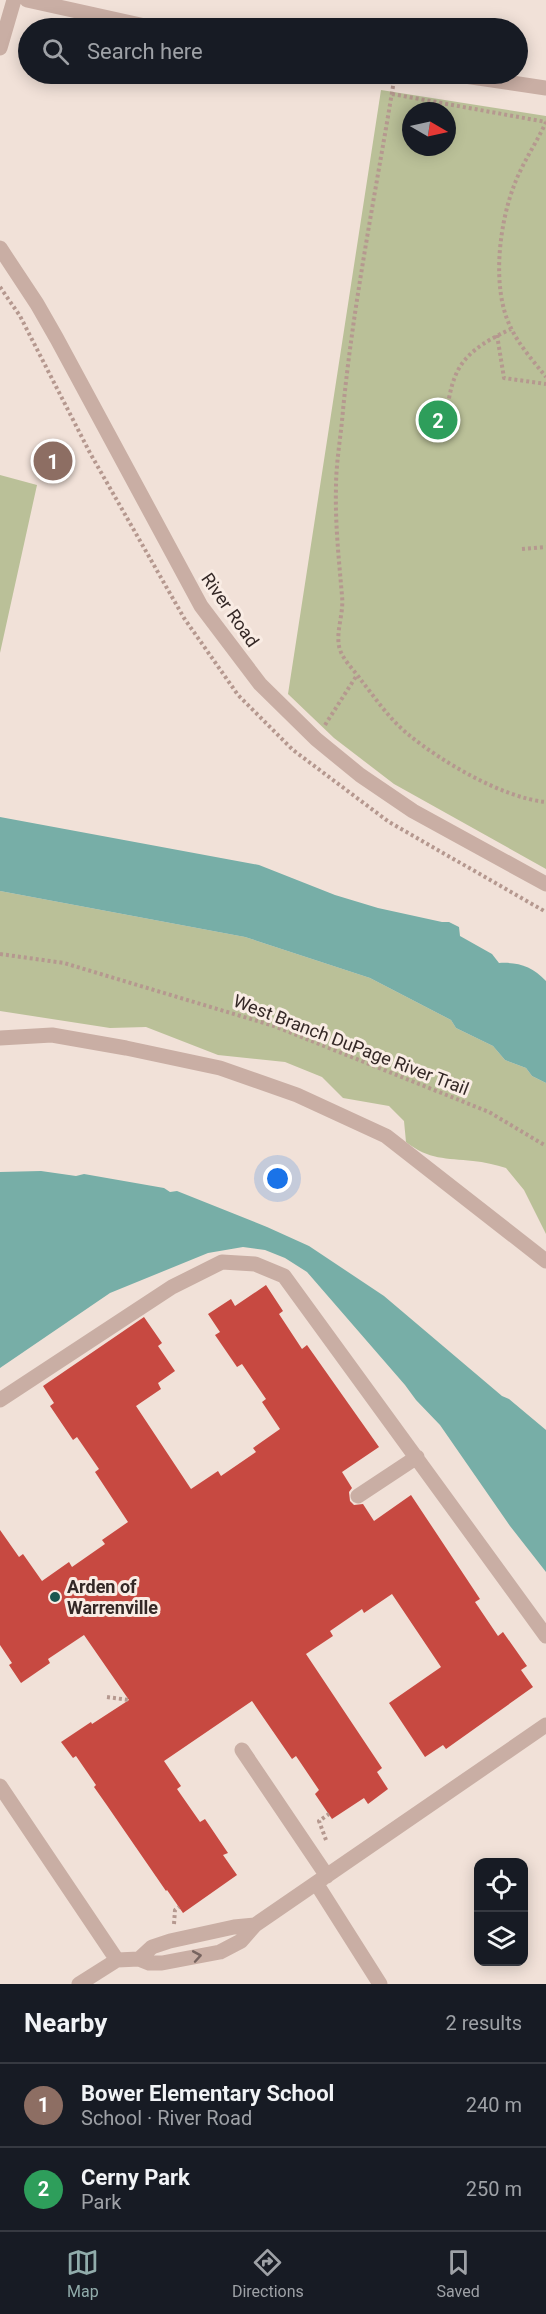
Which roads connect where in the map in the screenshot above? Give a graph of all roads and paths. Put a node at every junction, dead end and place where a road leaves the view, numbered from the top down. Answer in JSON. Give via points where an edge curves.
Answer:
{"nodes":[{"id":1,"x":14,"y":0,"type":"edge"},
{"id":2,"x":27,"y":0,"type":"edge"},
{"id":3,"x":109,"y":18,"type":"edge"},
{"id":4,"x":0,"y":48,"type":"edge"},
{"id":5,"x":394,"y":84,"type":"edge"},
{"id":6,"x":519,"y":84,"type":"edge"},
{"id":7,"x":546,"y":88,"type":"edge"},
{"id":8,"x":392,"y":94,"type":"junction"},
{"id":9,"x":0,"y":248,"type":"edge"},
{"id":10,"x":511,"y":329,"type":"junction"},
{"id":11,"x":497,"y":335,"type":"junction"},
{"id":12,"x":546,"y":377,"type":"edge"},
{"id":13,"x":546,"y":384,"type":"edge"},
{"id":14,"x":442,"y":440,"type":"dead end"},
{"id":15,"x":546,"y":548,"type":"edge"},
{"id":16,"x":522,"y":549,"type":"dead end"},
{"id":17,"x":357,"y":675,"type":"junction"},
{"id":18,"x":316,"y":739,"type":"junction"},
{"id":19,"x":546,"y":802,"type":"edge"},
{"id":20,"x":546,"y":884,"type":"edge"},
{"id":21,"x":0,"y":954,"type":"edge"},
{"id":22,"x":0,"y":1038,"type":"edge"},
{"id":23,"x":546,"y":1146,"type":"edge"},
{"id":24,"x":546,"y":1261,"type":"edge"},
{"id":25,"x":0,"y":1400,"type":"edge"},
{"id":26,"x":417,"y":1457,"type":"junction"},
{"id":27,"x":358,"y":1496,"type":"dead end"},
{"id":28,"x":546,"y":1636,"type":"edge"},
{"id":29,"x":107,"y":1697,"type":"dead end"},
{"id":30,"x":129,"y":1700,"type":"dead end"},
{"id":31,"x":546,"y":1725,"type":"edge"},
{"id":32,"x":242,"y":1750,"type":"dead end"},
{"id":33,"x":0,"y":1786,"type":"edge"},
{"id":34,"x":329,"y":1814,"type":"dead end"},
{"id":35,"x":327,"y":1843,"type":"dead end"},
{"id":36,"x":321,"y":1880,"type":"junction"},
{"id":37,"x":179,"y":1907,"type":"dead end"},
{"id":38,"x":174,"y":1925,"type":"dead end"},
{"id":39,"x":117,"y":1960,"type":"junction"},
{"id":40,"x":79,"y":1984,"type":"edge"},
{"id":41,"x":380,"y":1984,"type":"edge"}],
"edges":[{"from":1,"to":4,"type":"street"},
{"from":2,"to":3,"type":"street"},
{"from":5,"to":8,"type":"path"},
{"from":6,"to":7,"type":"street"},
{"from":8,"to":10,"type":"path","via":[[546,122],[515,182],[505,219],[500,272]]},
{"from":8,"to":17,"type":"path","via":[[358,292],[336,485],[343,608],[339,647]]},
{"from":9,"to":18,"type":"street","name":"River Road","via":[[38,304],[201,606],[260,684]]},
{"from":10,"to":11,"type":"path"},
{"from":10,"to":12,"type":"path"},
{"from":11,"to":13,"type":"path","via":[[504,378]]},
{"from":11,"to":14,"type":"path","via":[[469,354],[459,367],[451,388]]},
{"from":15,"to":16,"type":"path"},
{"from":17,"to":18,"type":"path"},
{"from":17,"to":19,"type":"path","via":[[407,734],[437,755],[486,783],[517,796]]},
{"from":18,"to":20,"type":"street","name":"River Road","via":[[413,811]]},
{"from":21,"to":23,"type":"path","name":"West Branch DuPage River Trail","via":[[64,963],[274,1026],[489,1112]]},
{"from":22,"to":24,"type":"street","via":[[52,1035],[126,1048],[220,1068],[297,1095],[386,1136]]},
{"from":25,"to":26,"type":"street","via":[[172,1287],[222,1262],[255,1264],[284,1276]]},
{"from":26,"to":27,"type":"street"},
{"from":26,"to":28,"type":"street"},
{"from":29,"to":30,"type":"path"},
{"from":31,"to":36,"type":"street"},
{"from":32,"to":36,"type":"street","via":[[294,1823]]},
{"from":33,"to":39,"type":"street"},
{"from":34,"to":35,"type":"path","via":[[319,1821]]},
{"from":36,"to":39,"type":"street","via":[[255,1925],[170,1941],[152,1947],[140,1959]]},
{"from":36,"to":41,"type":"street"},
{"from":37,"to":38,"type":"path","via":[[175,1910]]},
{"from":39,"to":40,"type":"street"}]}
